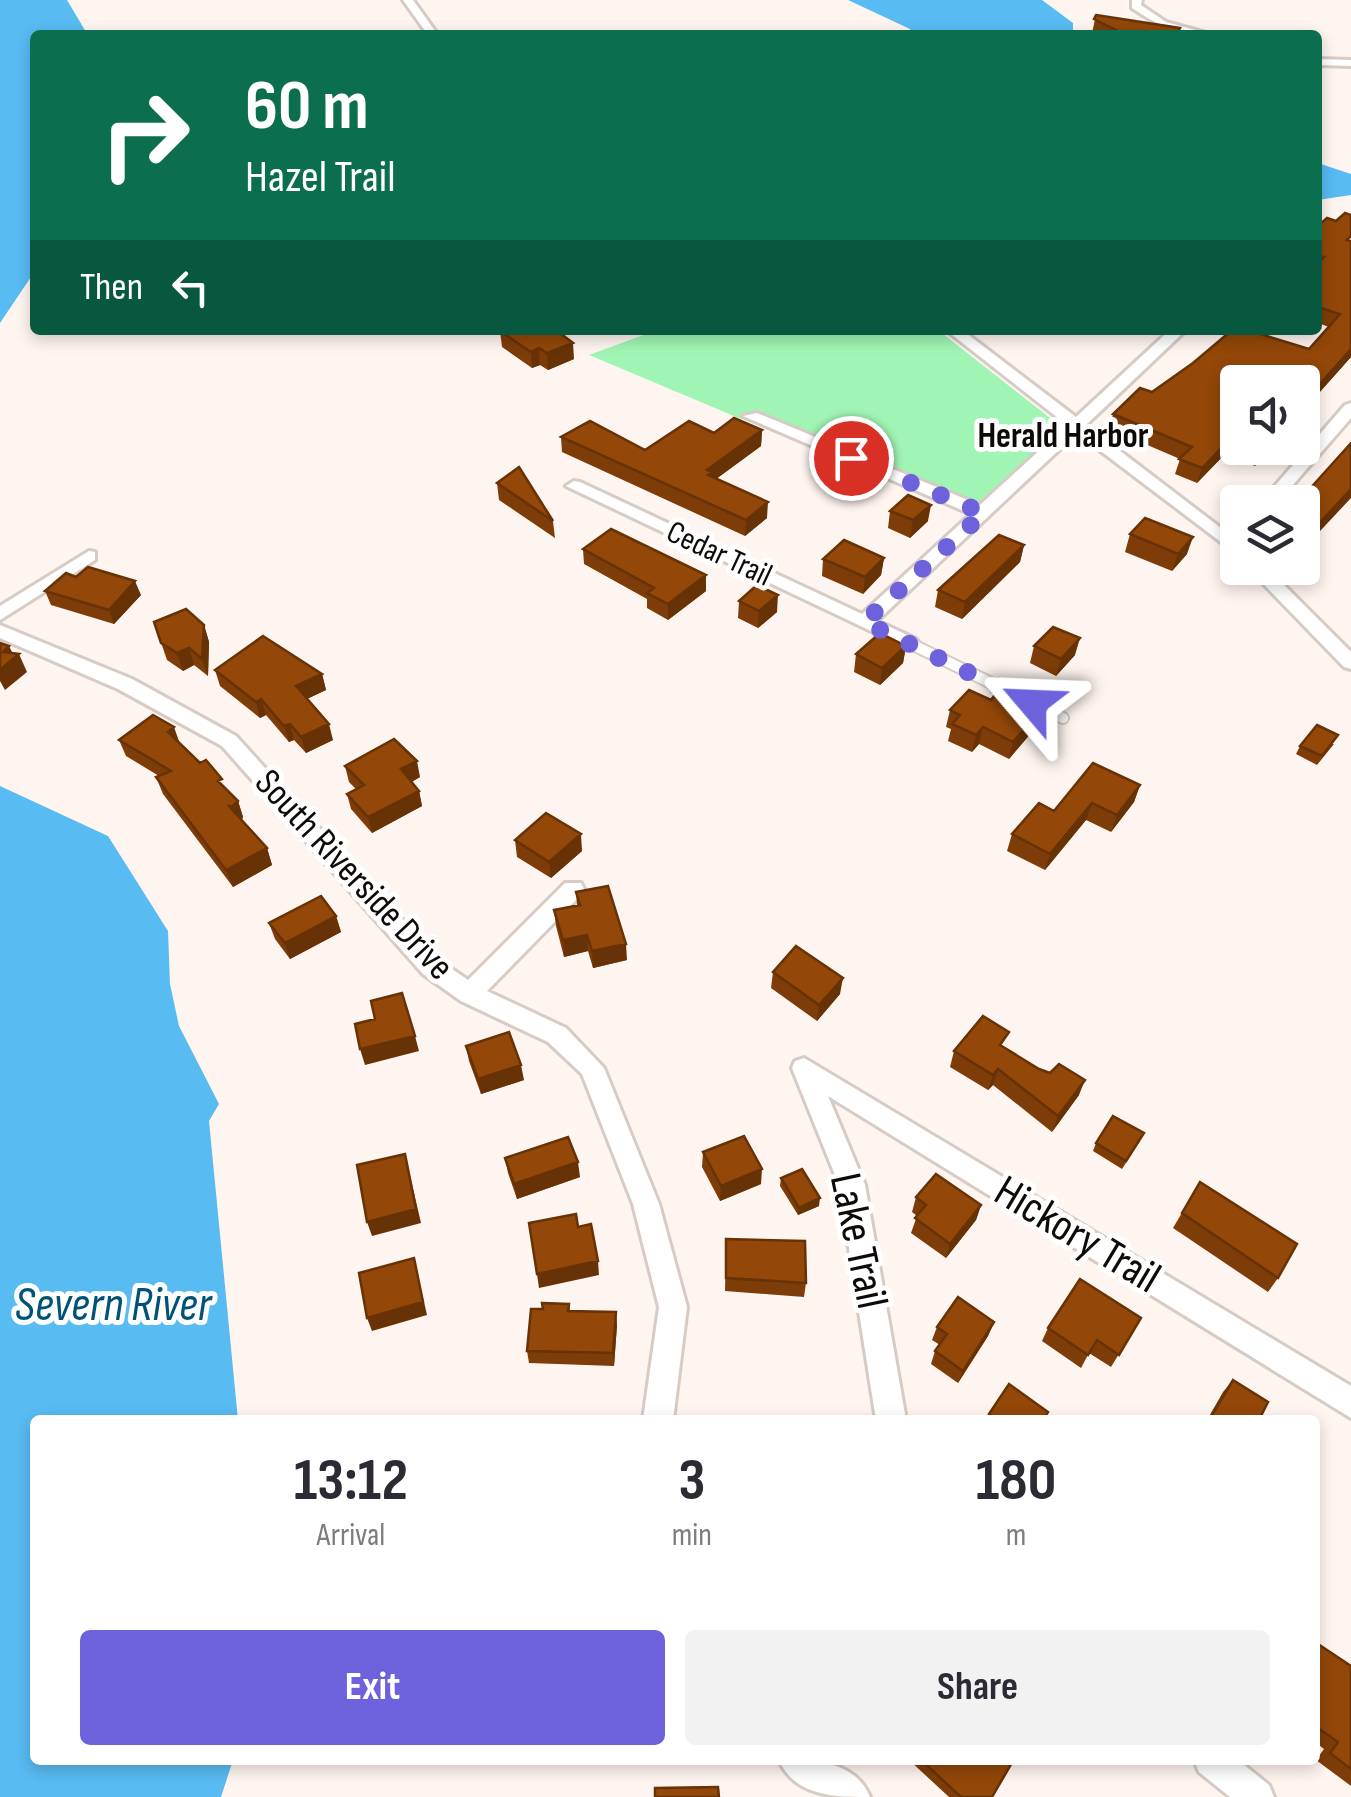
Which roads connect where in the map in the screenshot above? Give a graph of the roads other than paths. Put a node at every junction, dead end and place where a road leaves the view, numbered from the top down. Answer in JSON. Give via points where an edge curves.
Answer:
{"nodes":[{"id":1,"x":408,"y":0,"type":"edge"},
{"id":2,"x":1138,"y":0,"type":"edge"},
{"id":3,"x":429,"y":30,"type":"edge"},
{"id":4,"x":1187,"y":30,"type":"edge"},
{"id":5,"x":1322,"y":62,"type":"edge"},
{"id":6,"x":1351,"y":63,"type":"edge"},
{"id":7,"x":960,"y":335,"type":"edge"},
{"id":8,"x":1174,"y":335,"type":"edge"},
{"id":9,"x":1351,"y":408,"type":"edge"},
{"id":10,"x":751,"y":416,"type":"dead end"},
{"id":11,"x":1078,"y":426,"type":"junction"},
{"id":12,"x":1284,"y":485,"type":"edge"},
{"id":13,"x":574,"y":486,"type":"dead end"},
{"id":14,"x":984,"y":513,"type":"junction"},
{"id":15,"x":1220,"y":533,"type":"edge"},
{"id":16,"x":88,"y":556,"type":"dead end"},
{"id":17,"x":1274,"y":585,"type":"edge"},
{"id":18,"x":0,"y":614,"type":"edge"},
{"id":19,"x":864,"y":622,"type":"junction"},
{"id":20,"x":0,"y":631,"type":"edge"},
{"id":21,"x":909,"y":644,"type":"joint"},
{"id":22,"x":1351,"y":663,"type":"edge"},
{"id":23,"x":1063,"y":718,"type":"dead end"},
{"id":24,"x":573,"y":889,"type":"edge"},
{"id":25,"x":469,"y":994,"type":"junction"},
{"id":26,"x":804,"y":1068,"type":"joint"},
{"id":27,"x":1351,"y":1403,"type":"edge"},
{"id":28,"x":659,"y":1415,"type":"edge"},
{"id":29,"x":890,"y":1415,"type":"edge"},
{"id":30,"x":804,"y":1765,"type":"edge"},
{"id":31,"x":1217,"y":1765,"type":"edge"},
{"id":32,"x":852,"y":1797,"type":"edge"},
{"id":33,"x":1257,"y":1797,"type":"edge"}],
"edges":[{"from":1,"to":3,"type":"street"},
{"from":2,"to":4,"type":"street","via":[[1136,6],[1162,24]]},
{"from":5,"to":6,"type":"street"},
{"from":7,"to":11,"type":"street"},
{"from":8,"to":11,"type":"street"},
{"from":9,"to":12,"type":"street"},
{"from":10,"to":14,"type":"street"},
{"from":11,"to":14,"type":"street"},
{"from":11,"to":15,"type":"street"},
{"from":13,"to":19,"type":"street","name":"Cedar Trail"},
{"from":14,"to":19,"type":"street"},
{"from":16,"to":18,"type":"street"},
{"from":17,"to":22,"type":"street"},
{"from":19,"to":21,"type":"street","name":"Cedar Trail"},
{"from":20,"to":25,"type":"street","name":"South Riverside Drive","via":[[125,684],[228,741],[431,966]]},
{"from":21,"to":23,"type":"lane"},
{"from":24,"to":25,"type":"street"},
{"from":25,"to":28,"type":"street","name":"South Riverside Drive","via":[[557,1034],[592,1068],[646,1204],[673,1307]]},
{"from":26,"to":27,"type":"street","name":"Hickory Trail"},
{"from":26,"to":29,"type":"street","name":"Lake Trail","via":[[852,1185]]},
{"from":30,"to":32,"type":"street"},
{"from":31,"to":33,"type":"street"}]}
